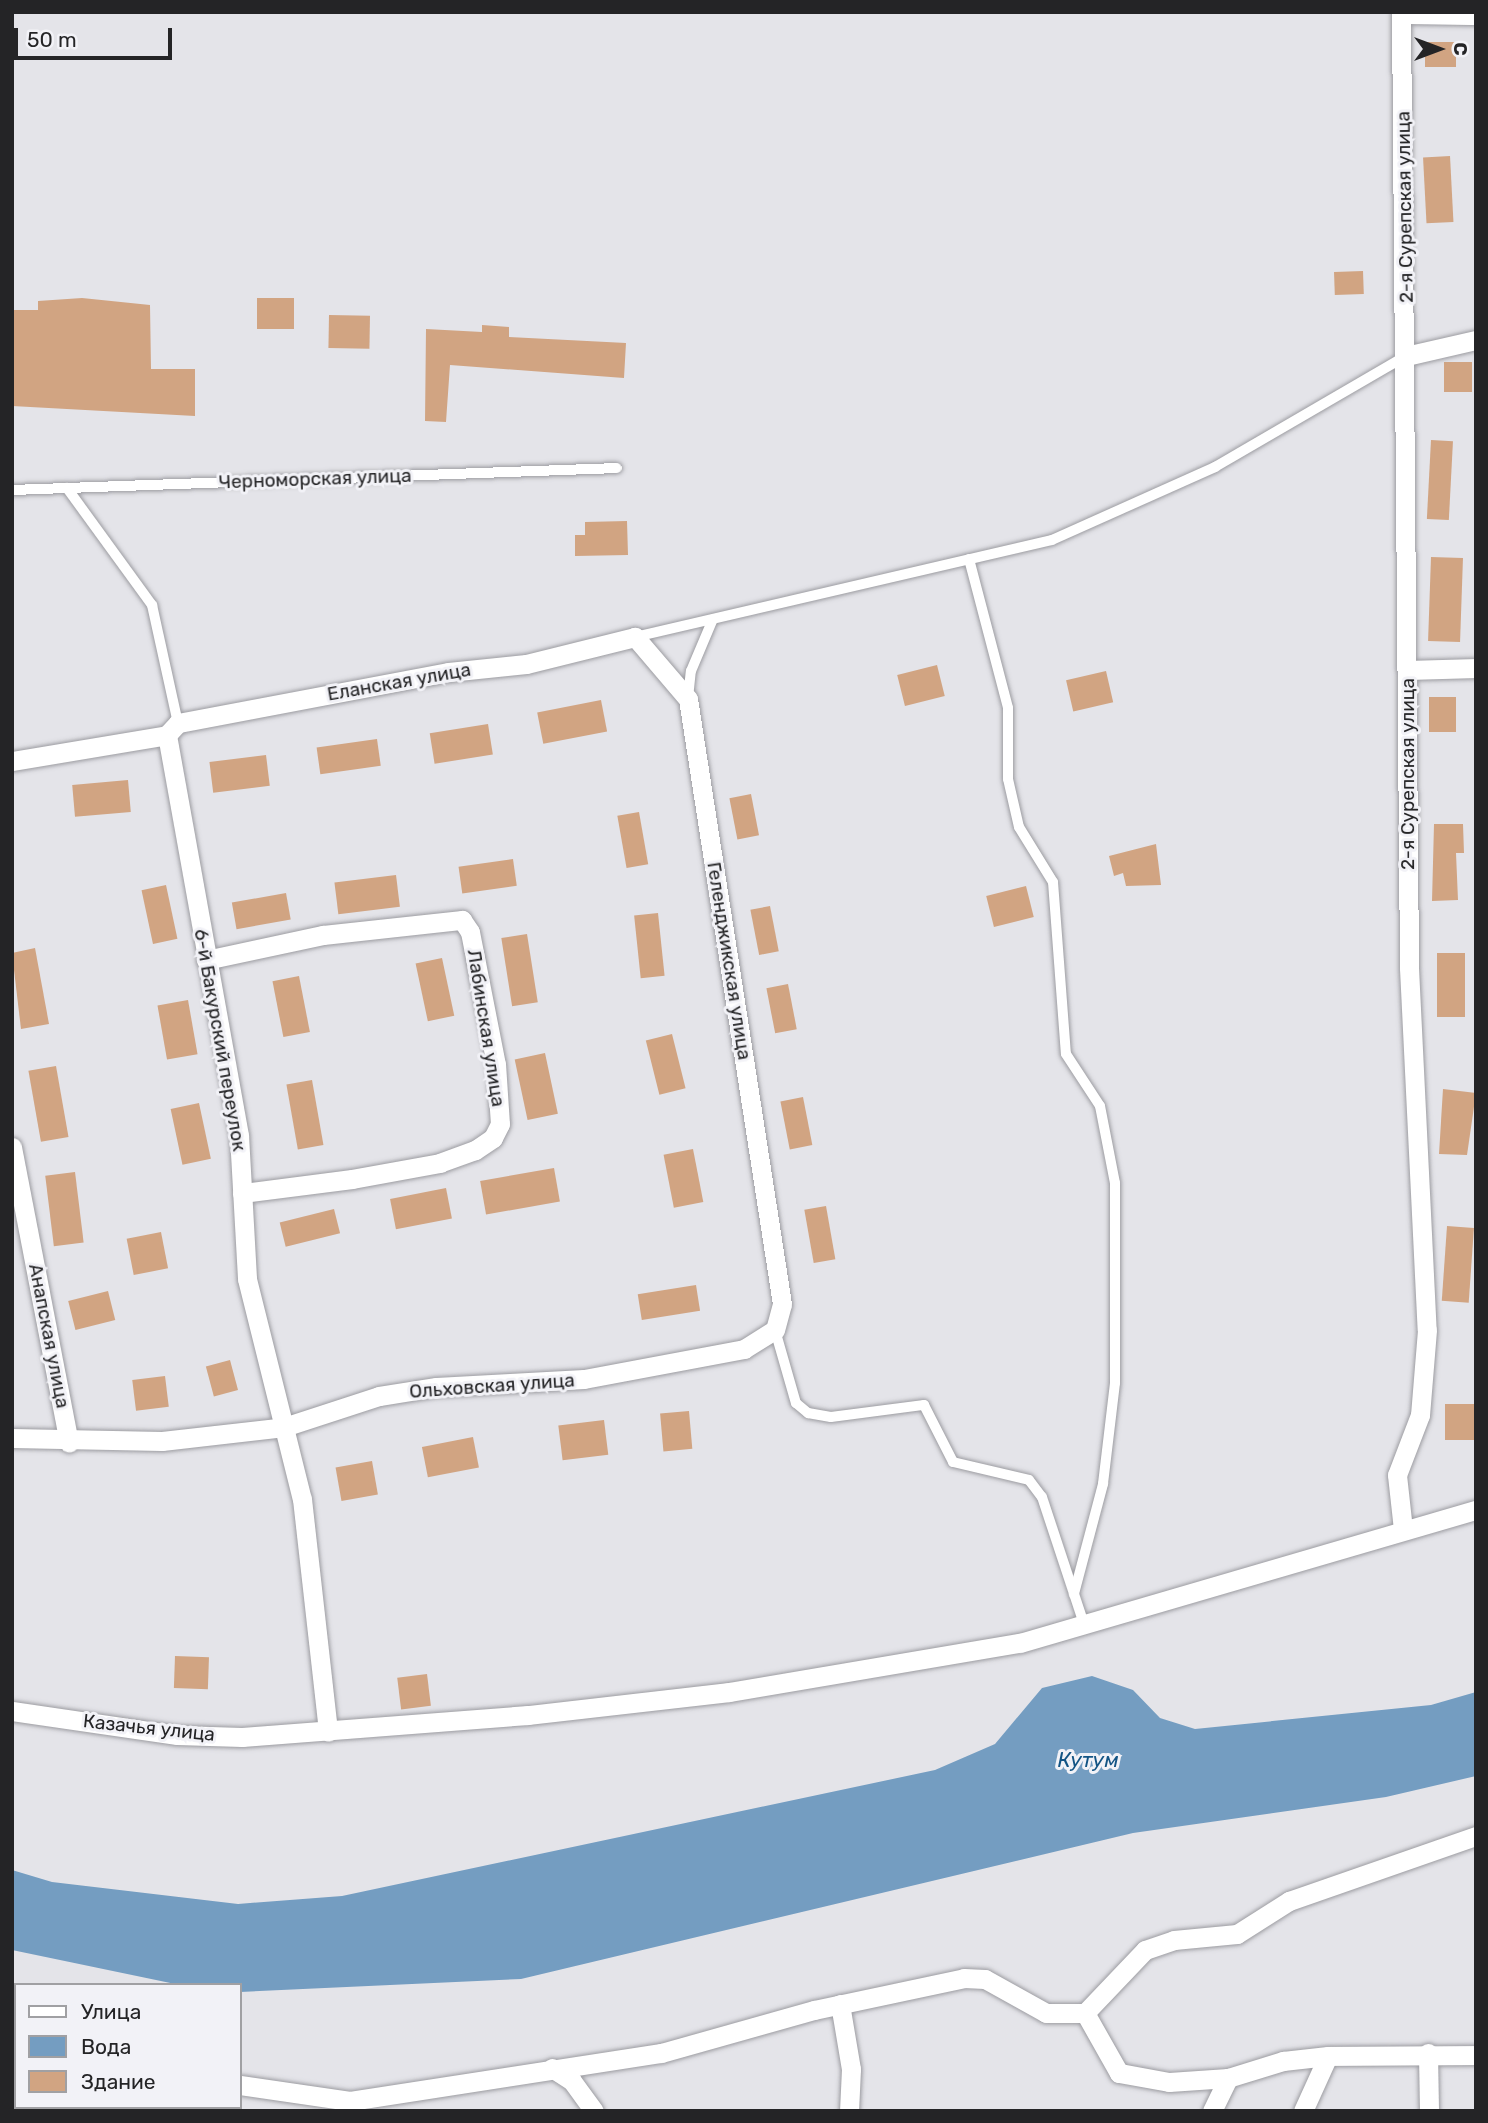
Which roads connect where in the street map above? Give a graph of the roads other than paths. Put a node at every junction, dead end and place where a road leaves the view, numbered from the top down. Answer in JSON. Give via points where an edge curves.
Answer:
{"nodes":[{"id":1,"x":1402,"y":13,"type":"edge"},
{"id":2,"x":1476,"y":15,"type":"edge"},
{"id":3,"x":1476,"y":340,"type":"edge"},
{"id":4,"x":1406,"y":356,"type":"junction"},
{"id":5,"x":617,"y":468,"type":"dead end"},
{"id":6,"x":67,"y":488,"type":"junction"},
{"id":7,"x":12,"y":490,"type":"edge"},
{"id":8,"x":968,"y":559,"type":"junction"},
{"id":9,"x":713,"y":619,"type":"junction"},
{"id":10,"x":635,"y":637,"type":"junction"},
{"id":11,"x":1476,"y":668,"type":"edge"},
{"id":12,"x":1408,"y":670,"type":"junction"},
{"id":13,"x":688,"y":699,"type":"junction"},
{"id":14,"x":172,"y":729,"type":"junction"},
{"id":15,"x":12,"y":761,"type":"edge"},
{"id":16,"x":206,"y":960,"type":"junction"},
{"id":17,"x":12,"y":1147,"type":"edge"},
{"id":18,"x":242,"y":1193,"type":"junction"},
{"id":19,"x":775,"y":1331,"type":"junction"},
{"id":20,"x":284,"y":1427,"type":"junction"},
{"id":21,"x":12,"y":1438,"type":"edge"},
{"id":22,"x":69,"y":1443,"type":"junction"},
{"id":23,"x":1476,"y":1510,"type":"edge"},
{"id":24,"x":1403,"y":1529,"type":"junction"},
{"id":25,"x":1074,"y":1594,"type":"junction"},
{"id":26,"x":1084,"y":1624,"type":"junction"},
{"id":27,"x":12,"y":1711,"type":"edge"},
{"id":28,"x":328,"y":1732,"type":"junction"},
{"id":29,"x":1476,"y":1836,"type":"edge"},
{"id":30,"x":840,"y":2004,"type":"junction"},
{"id":31,"x":1085,"y":2013,"type":"junction"},
{"id":32,"x":1428,"y":2053,"type":"junction"},
{"id":33,"x":1476,"y":2055,"type":"edge"},
{"id":34,"x":1328,"y":2056,"type":"junction"},
{"id":35,"x":552,"y":2068,"type":"junction"},
{"id":36,"x":1228,"y":2078,"type":"junction"},
{"id":37,"x":242,"y":2085,"type":"edge"},
{"id":38,"x":392,"y":2091,"type":"junction"},
{"id":39,"x":385,"y":2111,"type":"edge"},
{"id":40,"x":594,"y":2111,"type":"edge"},
{"id":41,"x":849,"y":2111,"type":"edge"},
{"id":42,"x":1212,"y":2111,"type":"edge"},
{"id":43,"x":1303,"y":2111,"type":"edge"},
{"id":44,"x":1429,"y":2111,"type":"edge"}],
"edges":[{"from":1,"to":2,"type":"street"},
{"from":1,"to":4,"type":"street","name":"2-я Сурепская улица"},
{"from":3,"to":4,"type":"street"},
{"from":4,"to":8,"type":"lane","via":[[1145,502],[1052,540]]},
{"from":4,"to":12,"type":"street","name":"2-я Сурепская улица"},
{"from":5,"to":6,"type":"lane","name":"Черноморская улица"},
{"from":6,"to":7,"type":"lane","name":"Черноморская улица"},
{"from":6,"to":14,"type":"lane","via":[[152,605]]},
{"from":8,"to":9,"type":"lane"},
{"from":8,"to":25,"type":"lane","via":[[1008,708],[1008,779],[1019,827],[1053,882],[1066,1055],[1100,1106],[1115,1183],[1115,1383],[1102,1484]]},
{"from":9,"to":10,"type":"lane"},
{"from":9,"to":13,"type":"lane","via":[[691,671]]},
{"from":10,"to":13,"type":"street","name":"Геленджикская улица","via":[[663,663]]},
{"from":10,"to":14,"type":"street","name":"Еланская улица","via":[[526,664],[448,671]]},
{"from":11,"to":12,"type":"street"},
{"from":12,"to":24,"type":"street","name":"2-я Сурепская улица","via":[[1409,968],[1427,1329],[1420,1415],[1397,1475]]},
{"from":13,"to":19,"type":"street","name":"Геленджикская улица","via":[[782,1304]]},
{"from":14,"to":15,"type":"street"},
{"from":14,"to":16,"type":"street","name":"6-й Бакурский переулок"},
{"from":16,"to":18,"type":"street","name":"6-й Бакурский переулок","via":[[239,1135]]},
{"from":16,"to":18,"type":"street","name":"Лабинская улица","via":[[323,935],[462,920],[470,932],[496,1065],[500,1124],[493,1138],[475,1150],[440,1163]]},
{"from":17,"to":22,"type":"street","name":"Анапская улица"},
{"from":18,"to":20,"type":"street","name":"6-й Бакурский переулок","via":[[247,1279]]},
{"from":19,"to":20,"type":"street","name":"Ольховская улица","via":[[744,1349],[584,1379],[391,1394]]},
{"from":19,"to":25,"type":"lane","via":[[796,1403],[808,1413],[831,1417],[924,1405],[953,1462],[1029,1480],[1042,1497]]},
{"from":20,"to":22,"type":"street","name":"Ольховская улица","via":[[162,1441]]},
{"from":20,"to":28,"type":"street","name":"6-й Бакурский переулок","via":[[302,1499]]},
{"from":21,"to":22,"type":"street","name":"Ольховская улица"},
{"from":23,"to":24,"type":"street","name":"Казачья улица"},
{"from":24,"to":26,"type":"street","name":"Казачья улица"},
{"from":25,"to":26,"type":"lane"},
{"from":26,"to":28,"type":"street","name":"Казачья улица","via":[[1020,1643],[729,1692]]},
{"from":27,"to":28,"type":"street","name":"Казачья улица","via":[[177,1735]]},
{"from":29,"to":31,"type":"street","via":[[1289,1902],[1237,1934],[1174,1940],[1145,1950]]},
{"from":30,"to":31,"type":"street","via":[[985,1979],[1029,2008]]},
{"from":30,"to":35,"type":"street","via":[[661,2053]]},
{"from":30,"to":41,"type":"street","via":[[851,2069]]},
{"from":31,"to":36,"type":"street","via":[[1119,2073],[1169,2081]]},
{"from":32,"to":33,"type":"street"},
{"from":32,"to":34,"type":"street"},
{"from":32,"to":44,"type":"street"},
{"from":34,"to":36,"type":"street","via":[[1283,2061]]},
{"from":34,"to":43,"type":"street"},
{"from":35,"to":38,"type":"street"},
{"from":35,"to":40,"type":"street","via":[[572,2081]]},
{"from":36,"to":42,"type":"street"},
{"from":37,"to":38,"type":"street","via":[[351,2101]]},
{"from":38,"to":39,"type":"street"}]}
